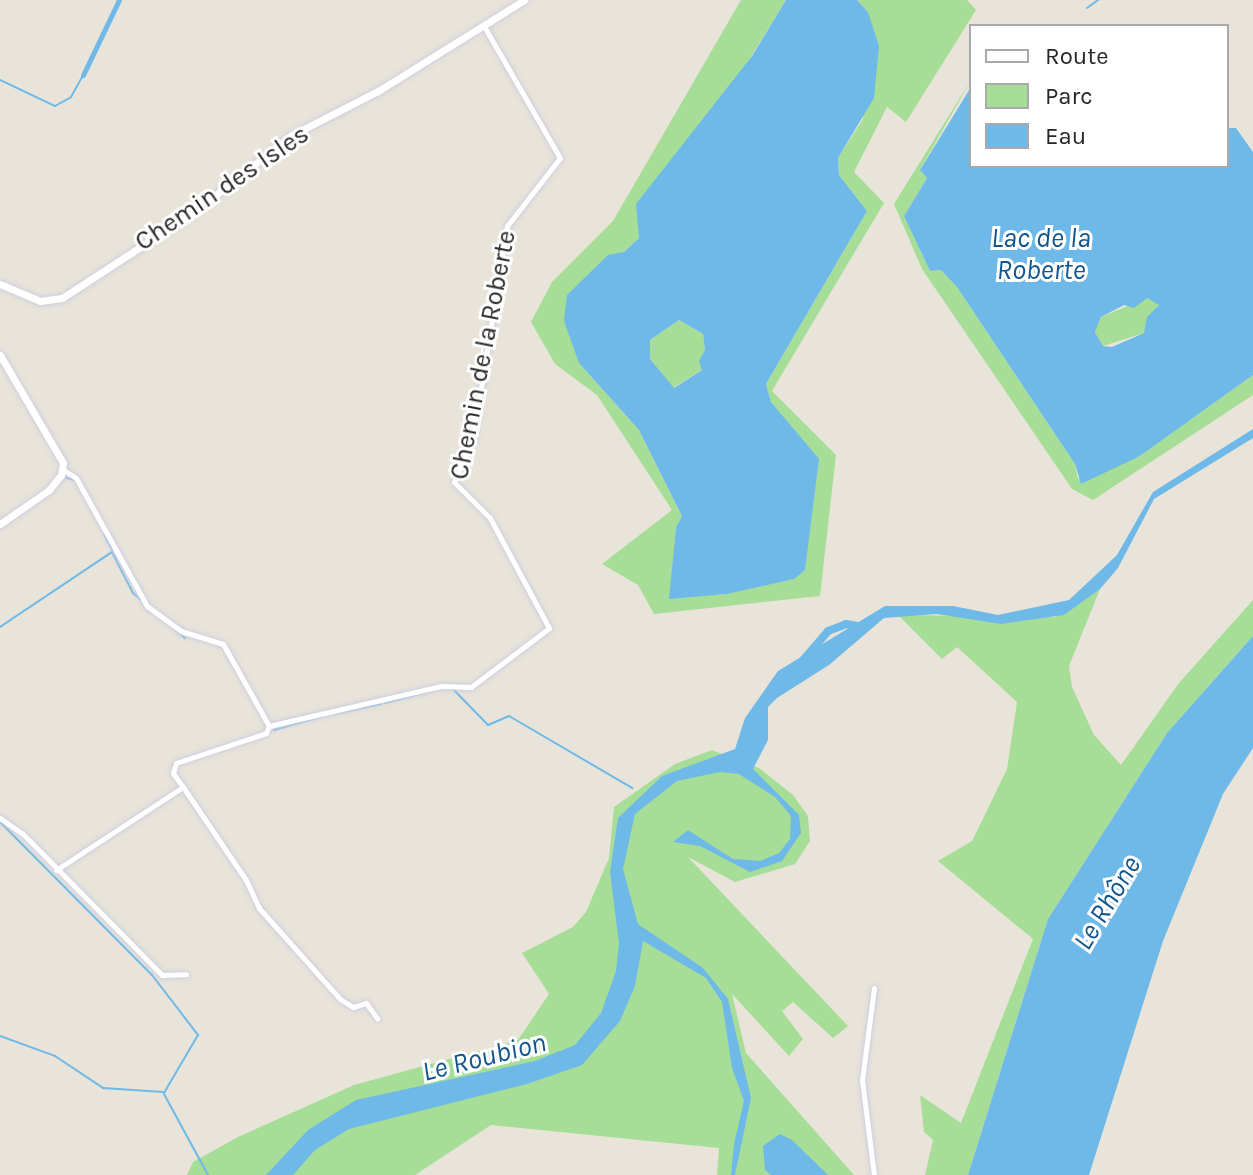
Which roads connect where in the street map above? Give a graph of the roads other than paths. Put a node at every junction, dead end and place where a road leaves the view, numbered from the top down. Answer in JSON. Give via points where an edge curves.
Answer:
{"nodes":[{"id":1,"x":524,"y":0,"type":"edge"},
{"id":2,"x":485,"y":28,"type":"junction"},
{"id":3,"x":0,"y":284,"type":"edge"},
{"id":4,"x":0,"y":355,"type":"edge"},
{"id":5,"x":62,"y":469,"type":"junction"},
{"id":6,"x":0,"y":524,"type":"edge"},
{"id":7,"x":269,"y":728,"type":"junction"},
{"id":8,"x":183,"y":787,"type":"junction"},
{"id":9,"x":0,"y":818,"type":"edge"},
{"id":10,"x":56,"y":870,"type":"junction"},
{"id":11,"x":186,"y":974,"type":"dead end"},
{"id":12,"x":874,"y":988,"type":"dead end"},
{"id":13,"x":377,"y":1018,"type":"dead end"},
{"id":14,"x":874,"y":1175,"type":"edge"}],
"edges":[{"from":1,"to":2,"type":"street","name":"Chemin des Isles"},
{"from":2,"to":3,"type":"street","name":"Chemin des Isles","via":[[292,135],[194,212],[62,298],[40,301]]},
{"from":2,"to":7,"type":"street","name":"Chemin de la Roberte","via":[[560,158],[507,226],[473,438],[454,482],[490,518],[549,628],[471,687],[441,686]]},
{"from":4,"to":5,"type":"street","via":[[61,455]]},
{"from":5,"to":6,"type":"street","via":[[49,490]]},
{"from":5,"to":7,"type":"street","via":[[87,496],[147,606],[181,631],[223,644]]},
{"from":7,"to":8,"type":"street","via":[[176,763],[173,773]]},
{"from":8,"to":10,"type":"street"},
{"from":8,"to":13,"type":"street","via":[[259,908],[340,999],[353,1007],[366,1003]]},
{"from":9,"to":10,"type":"street"},
{"from":10,"to":11,"type":"street","via":[[162,975]]},
{"from":12,"to":14,"type":"street","via":[[862,1080]]}]}
